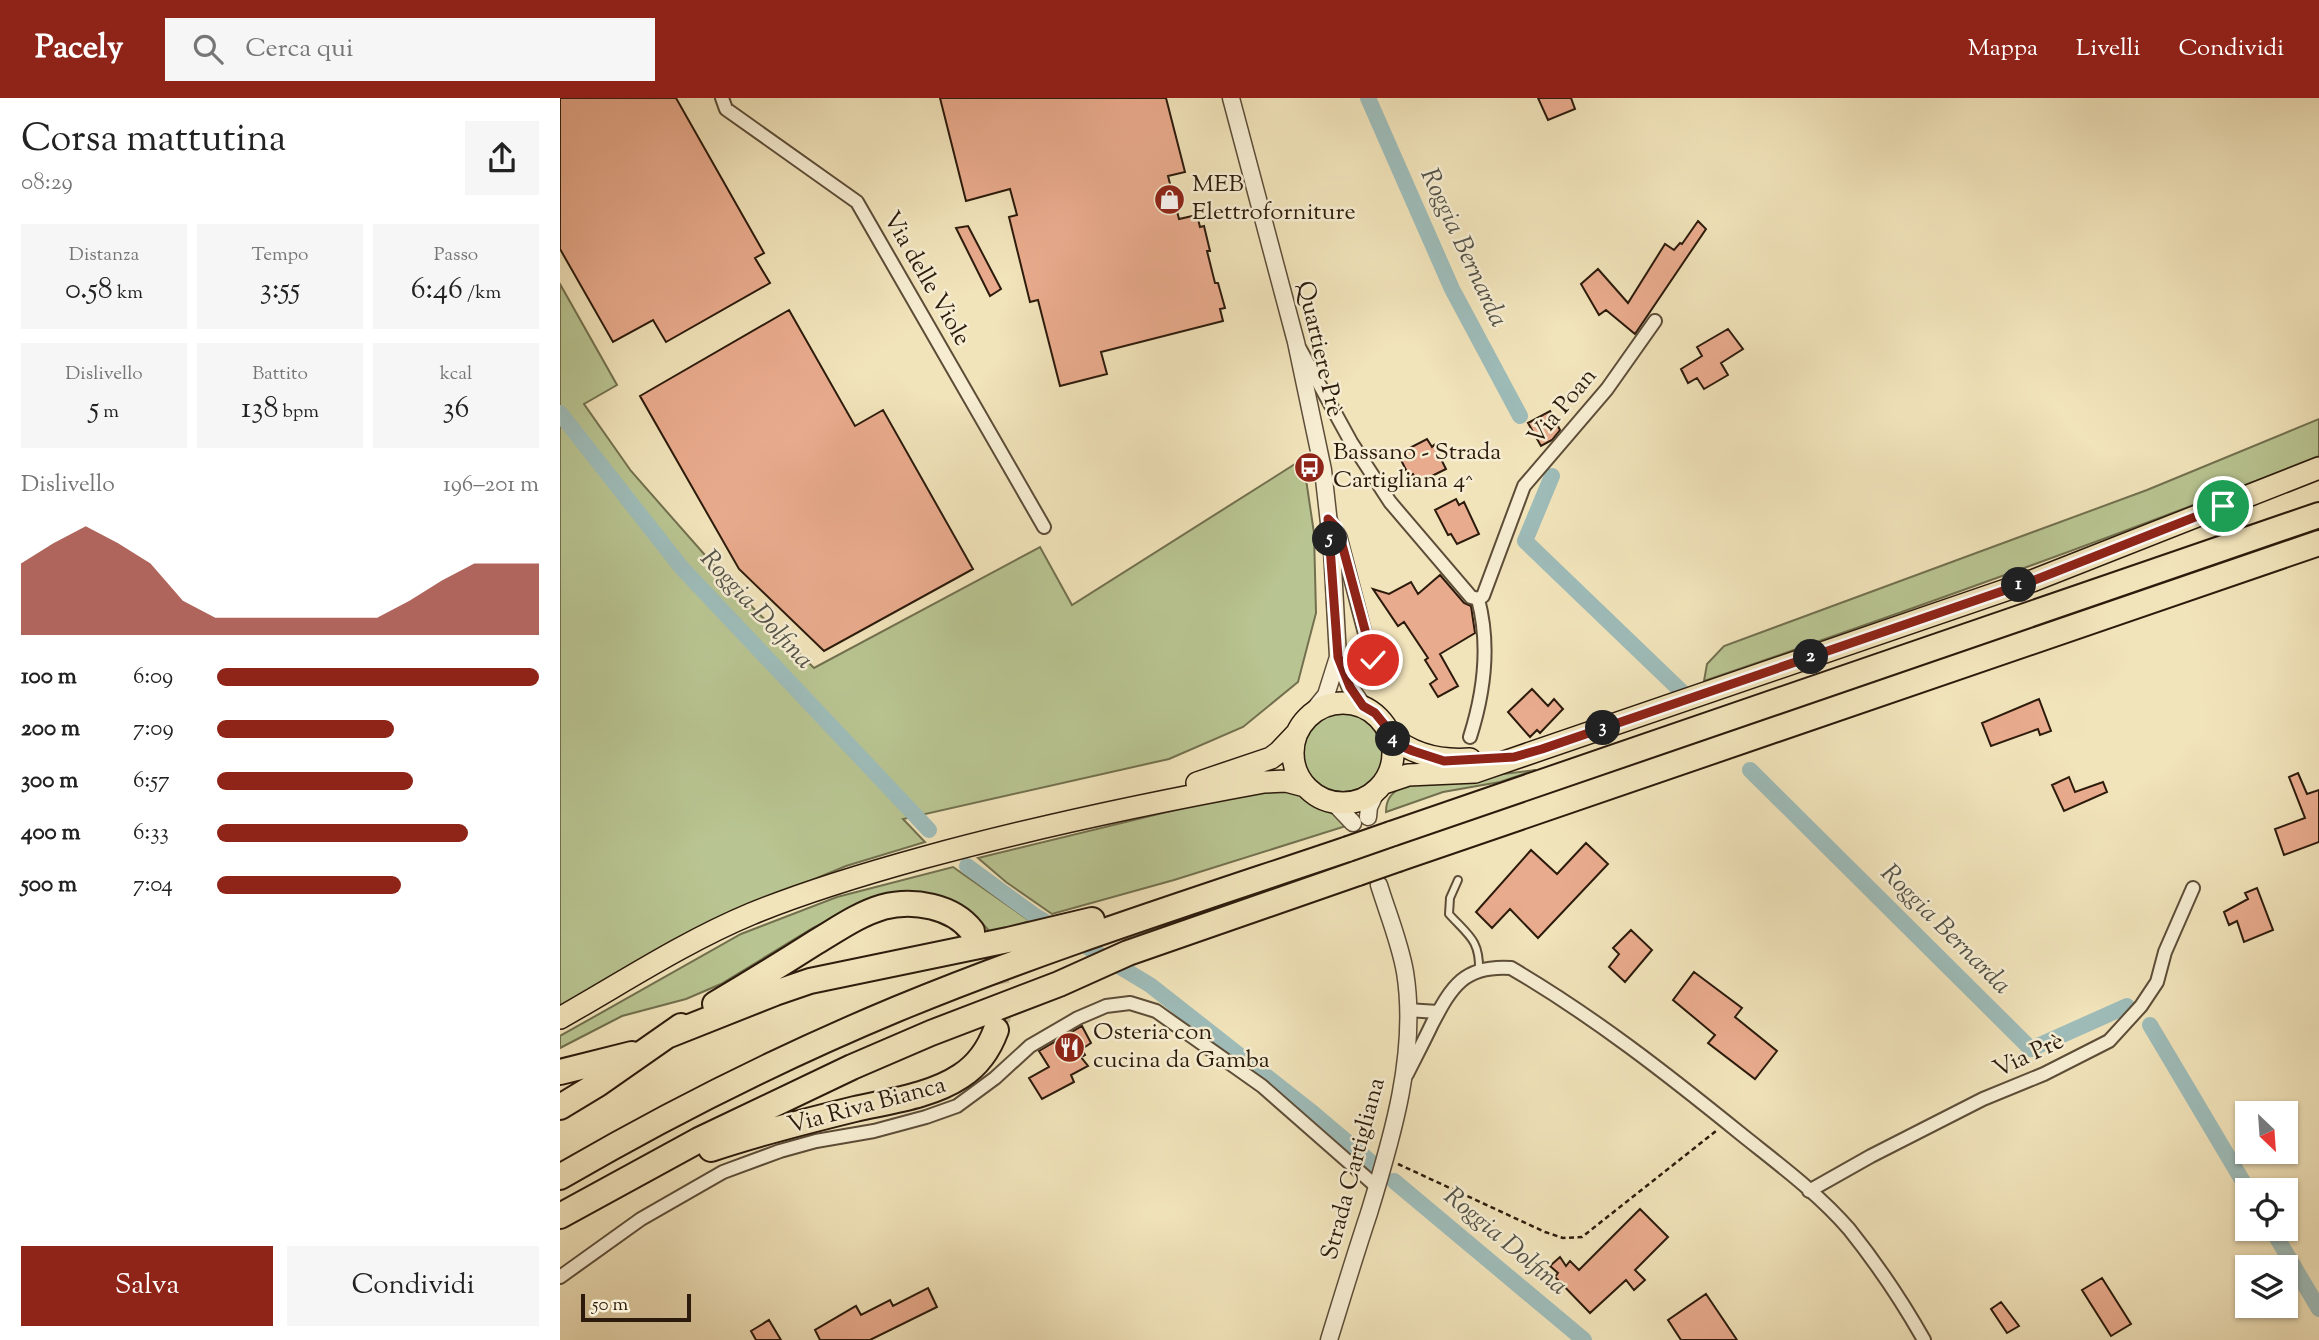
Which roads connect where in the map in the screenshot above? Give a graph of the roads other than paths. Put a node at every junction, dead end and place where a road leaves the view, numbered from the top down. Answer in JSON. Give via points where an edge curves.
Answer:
{"nodes":[{"id":1,"x":722,"y":98,"type":"edge"},
{"id":2,"x":1231,"y":98,"type":"edge"},
{"id":3,"x":1655,"y":321,"type":"dead end"},
{"id":4,"x":1296,"y":342,"type":"junction"},
{"id":5,"x":2319,"y":468,"type":"edge"},
{"id":6,"x":2319,"y":515,"type":"edge"},
{"id":7,"x":1328,"y":519,"type":"junction"},
{"id":8,"x":1044,"y":527,"type":"dead end"},
{"id":9,"x":2319,"y":543,"type":"edge"},
{"id":10,"x":1478,"y":599,"type":"junction"},
{"id":11,"x":1338,"y":657,"type":"junction"},
{"id":12,"x":1392,"y":660,"type":"dead end"},
{"id":13,"x":1363,"y":706,"type":"junction"},
{"id":14,"x":1309,"y":716,"type":"junction"},
{"id":15,"x":1296,"y":734,"type":"junction"},
{"id":16,"x":1391,"y":736,"type":"junction"},
{"id":17,"x":1470,"y":737,"type":"dead end"},
{"id":18,"x":1514,"y":757,"type":"junction"},
{"id":19,"x":1305,"y":786,"type":"junction"},
{"id":20,"x":1380,"y":786,"type":"junction"},
{"id":21,"x":1333,"y":802,"type":"junction"},
{"id":22,"x":1133,"y":806,"type":"junction"},
{"id":23,"x":1375,"y":824,"type":"junction"},
{"id":24,"x":1369,"y":879,"type":"junction"},
{"id":25,"x":1458,"y":880,"type":"dead end"},
{"id":26,"x":2193,"y":888,"type":"dead end"},
{"id":27,"x":1090,"y":928,"type":"junction"},
{"id":28,"x":972,"y":931,"type":"tunnel mouth"},
{"id":29,"x":1479,"y":970,"type":"junction"},
{"id":30,"x":1407,"y":1010,"type":"junction"},
{"id":31,"x":1438,"y":1012,"type":"junction"},
{"id":32,"x":560,"y":1018,"type":"edge"},
{"id":33,"x":996,"y":1030,"type":"tunnel mouth"},
{"id":34,"x":669,"y":1035,"type":"junction"},
{"id":35,"x":646,"y":1050,"type":"junction"},
{"id":36,"x":560,"y":1072,"type":"edge"},
{"id":37,"x":1403,"y":1082,"type":"junction"},
{"id":38,"x":560,"y":1107,"type":"edge"},
{"id":39,"x":560,"y":1177,"type":"edge"},
{"id":40,"x":628,"y":1177,"type":"junction"},
{"id":41,"x":1377,"y":1187,"type":"junction"},
{"id":42,"x":1809,"y":1191,"type":"junction"},
{"id":43,"x":560,"y":1216,"type":"edge"},
{"id":44,"x":560,"y":1277,"type":"edge"},
{"id":45,"x":1329,"y":1340,"type":"edge"},
{"id":46,"x":1924,"y":1340,"type":"edge"}],
"edges":[{"from":1,"to":8,"type":"street","name":"Via delle Viole","via":[[726,109],[857,202]]},
{"from":2,"to":4,"type":"street","name":"Quartiere Prè"},
{"from":3,"to":10,"type":"street","name":"Via Poan","via":[[1524,486]]},
{"from":4,"to":7,"type":"street","name":"Quartiere Prè","via":[[1323,470]]},
{"from":4,"to":10,"type":"street","via":[[1390,502],[1471,597]]},
{"from":5,"to":18,"type":"main road","via":[[2032,581]]},
{"from":6,"to":23,"type":"highway","via":[[1522,789]]},
{"from":7,"to":11,"type":"street","name":"Quartiere Prè"},
{"from":7,"to":12,"type":"street","via":[[1340,537],[1370,653],[1378,663]]},
{"from":9,"to":24,"type":"highway","bridge":true,"via":[[1398,859]]},
{"from":10,"to":17,"type":"street","via":[[1485,657]]},
{"from":11,"to":13,"type":"street","name":"Quartiere Prè"},
{"from":11,"to":14,"type":"street","name":"Quartiere Prè","via":[[1326,695]]},
{"from":13,"to":14,"type":"main road","via":[[1335,703]]},
{"from":13,"to":16,"type":"main road","via":[[1375,713]]},
{"from":14,"to":15,"type":"main road"},
{"from":15,"to":19,"type":"main road","via":[[1295,770]]},
{"from":15,"to":22,"type":"main road","via":[[1270,758]]},
{"from":16,"to":18,"type":"main road","via":[[1401,746],[1444,761]]},
{"from":16,"to":20,"type":"main road","via":[[1392,760]]},
{"from":18,"to":20,"type":"main road","via":[[1475,772],[1408,775]]},
{"from":19,"to":21,"type":"main road"},
{"from":19,"to":22,"type":"main road","via":[[1264,782]]},
{"from":20,"to":21,"type":"main road","via":[[1356,801]]},
{"from":20,"to":23,"type":"street","via":[[1368,807]]},
{"from":21,"to":23,"type":"street"},
{"from":22,"to":32,"type":"main road","via":[[974,844],[801,894],[694,942]]},
{"from":23,"to":27,"type":"highway"},
{"from":23,"to":27,"type":"highway","bridge":true,"via":[[1348,849]]},
{"from":24,"to":30,"type":"street","name":"Strada Cartigliana","via":[[1405,969]]},
{"from":24,"to":40,"type":"highway","via":[[1128,953],[852,1067]]},
{"from":25,"to":29,"type":"lane","via":[[1450,898],[1450,914],[1480,953]]},
{"from":26,"to":42,"type":"street","name":"Via Prè","via":[[2157,982],[2109,1041],[1983,1099]]},
{"from":27,"to":34,"type":"highway","via":[[810,981]]},
{"from":27,"to":39,"type":"highway","via":[[1046,951],[813,1047],[674,1114]]},
{"from":28,"to":34,"type":"highway","via":[[952,915],[927,906],[902,904],[872,911],[698,1013]]},
{"from":29,"to":31,"type":"street","via":[[1456,983]]},
{"from":29,"to":42,"type":"street","via":[[1511,968],[1620,1039]]},
{"from":30,"to":31,"type":"street"},
{"from":30,"to":37,"type":"street","name":"Strada Cartigliana"},
{"from":31,"to":37,"type":"street"},
{"from":33,"to":40,"type":"highway","via":[[977,1062],[942,1086],[770,1129],[657,1173]]},
{"from":34,"to":35,"type":"highway"},
{"from":35,"to":36,"type":"highway"},
{"from":35,"to":38,"type":"highway"},
{"from":37,"to":41,"type":"street","name":"Strada Cartigliana"},
{"from":40,"to":43,"type":"highway"},
{"from":41,"to":44,"type":"street","name":"Via Riva Bianca","via":[[1262,1086],[1156,1011],[1130,1003],[1105,1006],[1030,1046],[957,1106],[874,1131],[816,1141],[723,1172],[641,1219]]},
{"from":41,"to":45,"type":"street","name":"Strada Cartigliana"},
{"from":42,"to":46,"type":"street","via":[[1847,1228]]}]}
